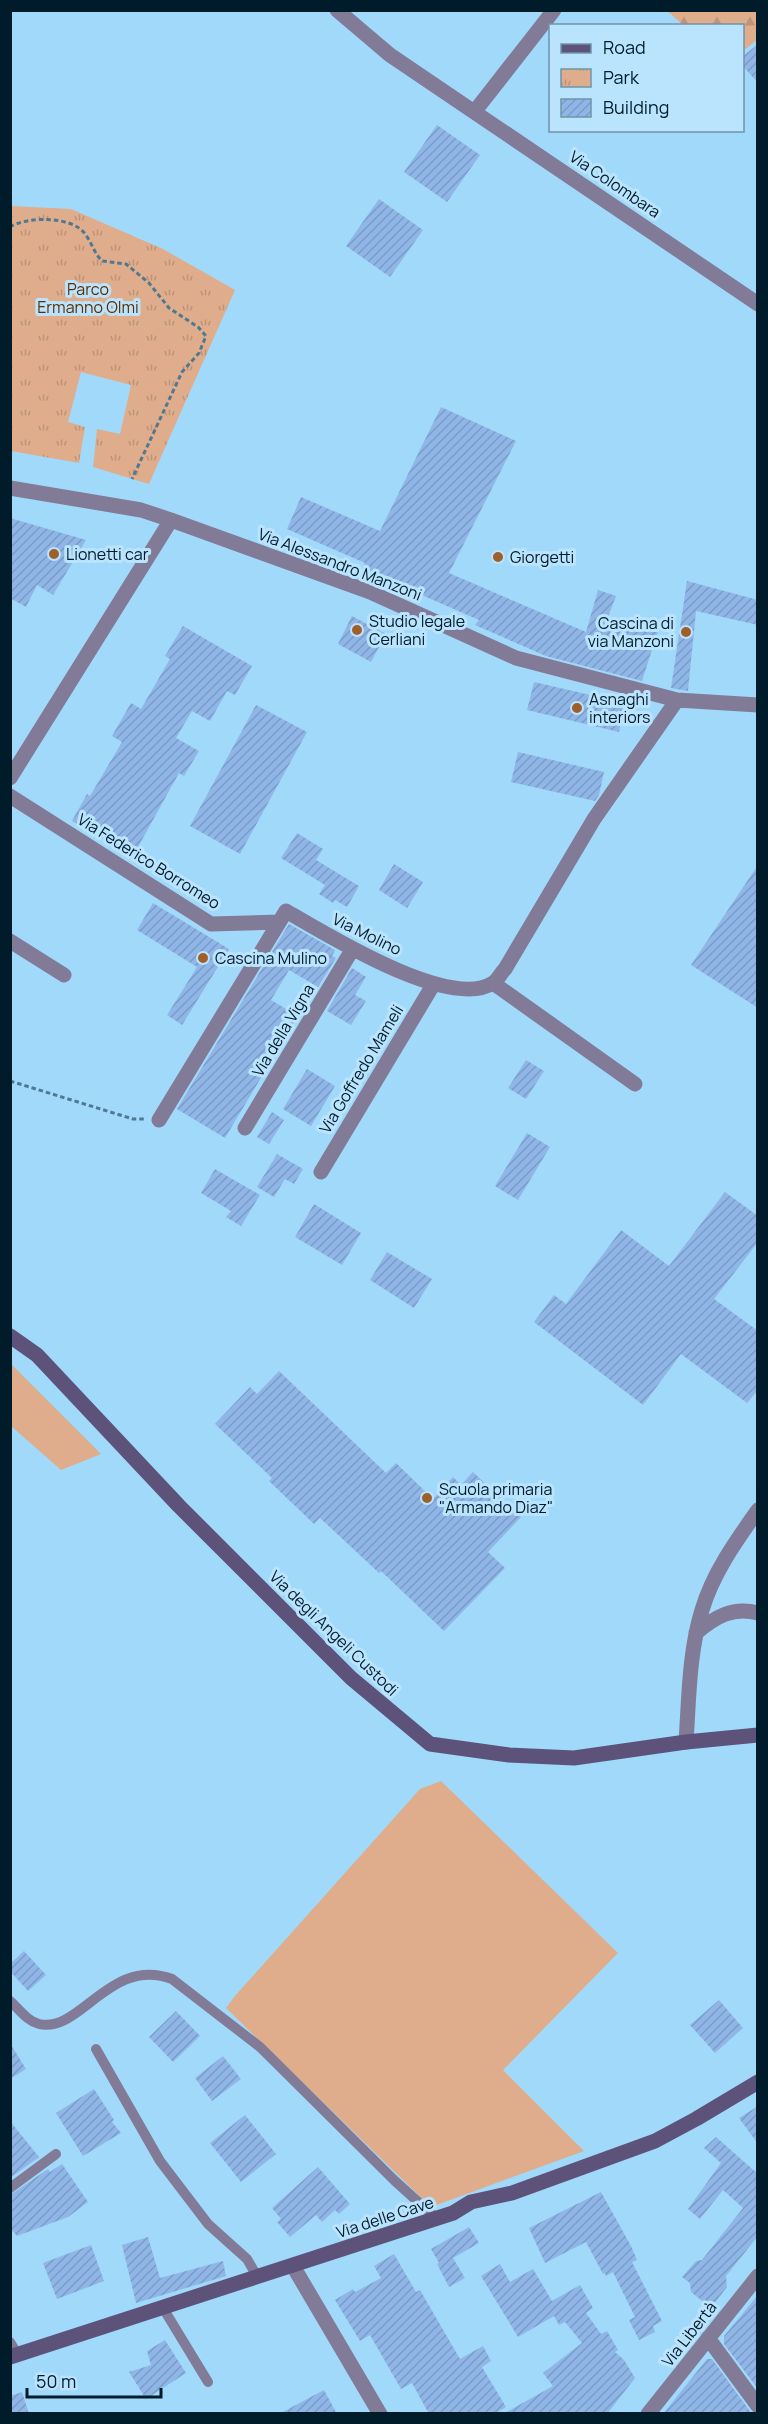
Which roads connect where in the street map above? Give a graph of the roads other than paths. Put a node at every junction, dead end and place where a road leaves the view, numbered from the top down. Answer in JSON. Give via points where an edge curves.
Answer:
{"nodes":[{"id":1,"x":337,"y":10,"type":"edge"},
{"id":2,"x":554,"y":10,"type":"edge"},
{"id":3,"x":475,"y":111,"type":"junction"},
{"id":4,"x":758,"y":304,"type":"edge"},
{"id":5,"x":10,"y":488,"type":"edge"},
{"id":6,"x":171,"y":520,"type":"junction"},
{"id":7,"x":677,"y":700,"type":"junction"},
{"id":8,"x":758,"y":705,"type":"edge"},
{"id":9,"x":10,"y":778,"type":"edge"},
{"id":10,"x":10,"y":796,"type":"edge"},
{"id":11,"x":279,"y":922,"type":"junction"},
{"id":12,"x":10,"y":941,"type":"edge"},
{"id":13,"x":352,"y":950,"type":"junction"},
{"id":14,"x":64,"y":975,"type":"dead end"},
{"id":15,"x":493,"y":984,"type":"junction"},
{"id":16,"x":433,"y":985,"type":"junction"},
{"id":17,"x":635,"y":1084,"type":"dead end"},
{"id":18,"x":159,"y":1120,"type":"road end"},
{"id":19,"x":244,"y":1128,"type":"dead end"},
{"id":20,"x":321,"y":1172,"type":"dead end"},
{"id":21,"x":10,"y":1336,"type":"edge"},
{"id":22,"x":757,"y":1510,"type":"edge"},
{"id":23,"x":758,"y":1525,"type":"edge"},
{"id":24,"x":758,"y":1613,"type":"edge"},
{"id":25,"x":696,"y":1633,"type":"junction"},
{"id":26,"x":758,"y":1735,"type":"edge"},
{"id":27,"x":686,"y":1742,"type":"junction"},
{"id":28,"x":10,"y":2001,"type":"edge"},
{"id":29,"x":96,"y":2049,"type":"dead end"},
{"id":30,"x":758,"y":2082,"type":"edge"},
{"id":31,"x":56,"y":2154,"type":"dead end"},
{"id":32,"x":10,"y":2188,"type":"edge"},
{"id":33,"x":436,"y":2218,"type":"junction"},
{"id":34,"x":293,"y":2266,"type":"junction"},
{"id":35,"x":758,"y":2276,"type":"edge"},
{"id":36,"x":258,"y":2278,"type":"junction"},
{"id":37,"x":163,"y":2308,"type":"junction"},
{"id":38,"x":708,"y":2338,"type":"junction"},
{"id":39,"x":13,"y":2351,"type":"edge"},
{"id":40,"x":208,"y":2382,"type":"dead end"},
{"id":41,"x":758,"y":2406,"type":"edge"},
{"id":42,"x":380,"y":2414,"type":"edge"},
{"id":43,"x":648,"y":2414,"type":"edge"}],
"edges":[{"from":1,"to":3,"type":"street","name":"Via Colombara","via":[[390,55]]},
{"from":2,"to":3,"type":"street"},
{"from":3,"to":4,"type":"street","name":"Via Colombara"},
{"from":5,"to":6,"type":"street","name":"Via Alessandro Manzoni","via":[[141,510]]},
{"from":6,"to":7,"type":"street","name":"Via Alessandro Manzoni","via":[[370,592],[516,658]]},
{"from":6,"to":9,"type":"street"},
{"from":7,"to":8,"type":"street","name":"Via Alessandro Manzoni"},
{"from":7,"to":15,"type":"street","via":[[594,819]]},
{"from":10,"to":11,"type":"street","name":"Via Federico Borromeo","via":[[211,924]]},
{"from":11,"to":13,"type":"street","name":"Via Molino","via":[[286,911]]},
{"from":11,"to":18,"type":"street"},
{"from":12,"to":14,"type":"street"},
{"from":13,"to":16,"type":"street","name":"Via Molino"},
{"from":13,"to":19,"type":"street","name":"Via della Vigna"},
{"from":15,"to":16,"type":"street","name":"Via Molino","via":[[469,990]]},
{"from":15,"to":17,"type":"street"},
{"from":16,"to":20,"type":"street","name":"Via Goffredo Mameli"},
{"from":21,"to":27,"type":"street","name":"Via degli Angeli Custodi","via":[[37,1355],[179,1506],[351,1678],[430,1744],[510,1755],[574,1758]]},
{"from":22,"to":23,"type":"street"},
{"from":22,"to":25,"type":"street","via":[[724,1559],[702,1608]]},
{"from":24,"to":25,"type":"street","via":[[725,1613]]},
{"from":25,"to":27,"type":"street"},
{"from":26,"to":27,"type":"street","name":"Via degli Angeli Custodi"},
{"from":28,"to":33,"type":"lane","via":[[38,2024],[52,2024],[121,1981],[144,1975],[172,1979],[260,2047]]},
{"from":29,"to":36,"type":"lane","via":[[160,2161],[207,2224],[247,2259]]},
{"from":30,"to":33,"type":"street","name":"Via delle Cave","via":[[655,2141],[518,2192],[471,2202]]},
{"from":31,"to":32,"type":"lane"},
{"from":33,"to":34,"type":"street","name":"Via delle Cave"},
{"from":34,"to":36,"type":"street","name":"Via delle Cave"},
{"from":34,"to":42,"type":"street"},
{"from":35,"to":38,"type":"street","name":"Via Libertà"},
{"from":36,"to":37,"type":"street","name":"Via delle Cave"},
{"from":37,"to":39,"type":"street","name":"Via delle Cave"},
{"from":37,"to":40,"type":"lane"},
{"from":38,"to":41,"type":"street"},
{"from":38,"to":43,"type":"street","name":"Via Libertà"}]}
